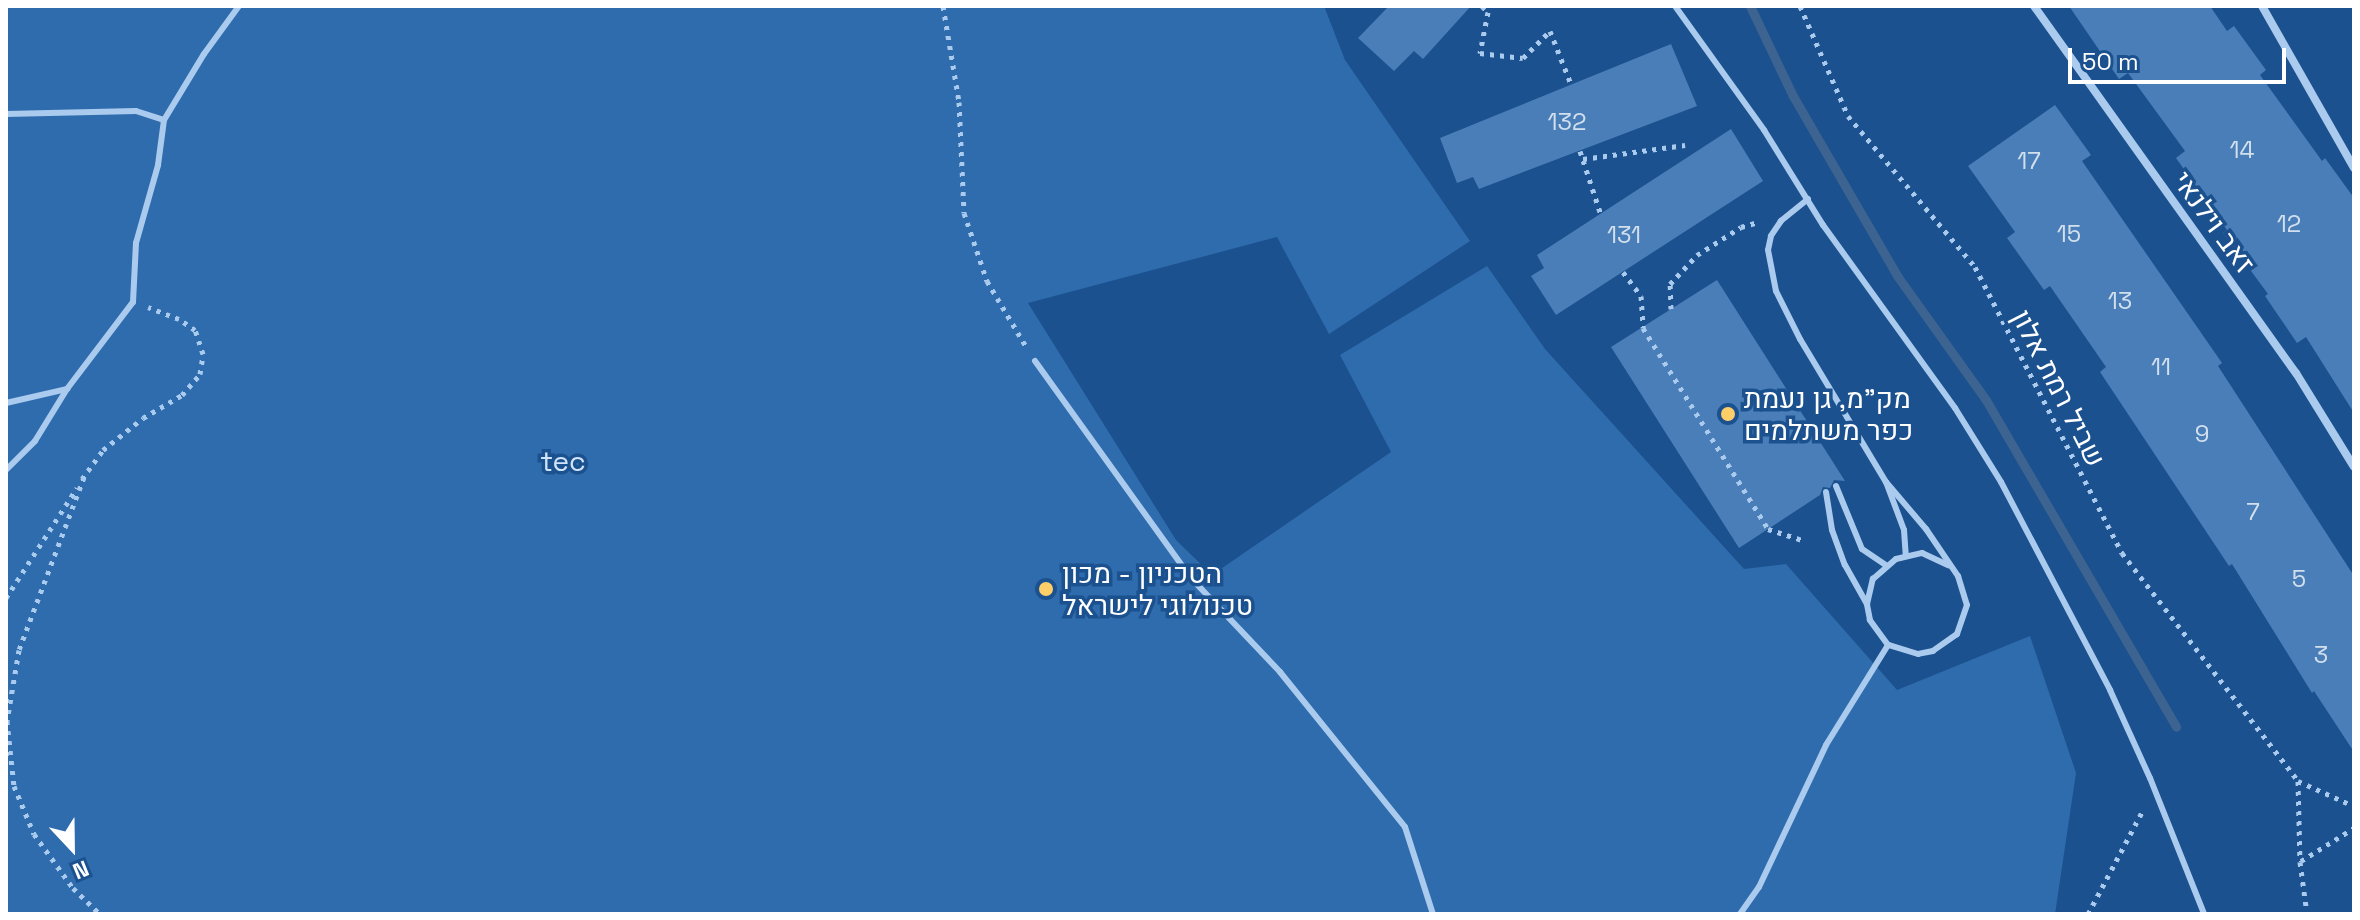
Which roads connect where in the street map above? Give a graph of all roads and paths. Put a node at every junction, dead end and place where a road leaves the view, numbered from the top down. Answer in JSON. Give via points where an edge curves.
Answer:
{"nodes":[{"id":1,"x":239,"y":6,"type":"edge"},
{"id":2,"x":943,"y":6,"type":"edge"},
{"id":3,"x":1482,"y":6,"type":"edge"},
{"id":4,"x":1675,"y":6,"type":"edge"},
{"id":5,"x":1800,"y":6,"type":"edge"},
{"id":6,"x":2034,"y":6,"type":"edge"},
{"id":7,"x":2262,"y":6,"type":"edge"},
{"id":8,"x":1571,"y":84,"type":"dead end"},
{"id":9,"x":6,"y":114,"type":"edge"},
{"id":10,"x":164,"y":120,"type":"junction"},
{"id":11,"x":1685,"y":145,"type":"dead end"},
{"id":12,"x":1580,"y":151,"type":"dead end"},
{"id":13,"x":1583,"y":159,"type":"junction"},
{"id":14,"x":2354,"y":168,"type":"edge"},
{"id":15,"x":1808,"y":199,"type":"junction"},
{"id":16,"x":1601,"y":215,"type":"dead end"},
{"id":17,"x":1764,"y":221,"type":"dead end"},
{"id":18,"x":1623,"y":272,"type":"dead end"},
{"id":19,"x":133,"y":302,"type":"junction"},
{"id":20,"x":1671,"y":309,"type":"dead end"},
{"id":21,"x":1035,"y":361,"type":"joint"},
{"id":22,"x":67,"y":389,"type":"junction"},
{"id":23,"x":6,"y":403,"type":"edge"},
{"id":24,"x":2354,"y":467,"type":"edge"},
{"id":25,"x":6,"y":470,"type":"edge"},
{"id":26,"x":84,"y":477,"type":"junction"},
{"id":27,"x":1886,"y":482,"type":"junction"},
{"id":28,"x":1836,"y":486,"type":"dead end"},
{"id":29,"x":1826,"y":492,"type":"dead end"},
{"id":30,"x":1804,"y":541,"type":"dead end"},
{"id":31,"x":1906,"y":556,"type":"junction"},
{"id":32,"x":1886,"y":565,"type":"junction"},
{"id":33,"x":1948,"y":565,"type":"junction"},
{"id":34,"x":6,"y":598,"type":"edge"},
{"id":35,"x":1867,"y":604,"type":"junction"},
{"id":36,"x":1888,"y":645,"type":"junction"},
{"id":37,"x":2298,"y":781,"type":"junction"},
{"id":38,"x":2354,"y":806,"type":"edge"},
{"id":39,"x":2143,"y":810,"type":"dead end"},
{"id":40,"x":2354,"y":828,"type":"edge"},
{"id":41,"x":2300,"y":862,"type":"junction"},
{"id":42,"x":100,"y":914,"type":"edge"},
{"id":43,"x":1433,"y":914,"type":"edge"},
{"id":44,"x":1740,"y":914,"type":"edge"},
{"id":45,"x":2088,"y":914,"type":"edge"},
{"id":46,"x":2204,"y":914,"type":"edge"},
{"id":47,"x":2307,"y":914,"type":"edge"}],
"edges":[{"from":1,"to":10,"type":"lane"},
{"from":2,"to":21,"type":"path","via":[[959,102],[964,213],[987,281]]},
{"from":3,"to":8,"type":"path","via":[[1488,12],[1480,53],[1523,58],[1550,31]]},
{"from":4,"to":15,"type":"lane"},
{"from":5,"to":37,"type":"path","name":"שביל רמת אלון","via":[[1848,116],[1975,267],[2122,553]]},
{"from":6,"to":24,"type":"street","name":"זאב וילנאי","via":[[2296,373]]},
{"from":7,"to":14,"type":"street"},
{"from":9,"to":10,"type":"lane","via":[[136,111]]},
{"from":10,"to":19,"type":"lane","via":[[158,165],[136,243]]},
{"from":11,"to":13,"type":"path"},
{"from":12,"to":13,"type":"path"},
{"from":13,"to":16,"type":"path"},
{"from":15,"to":27,"type":"lane","via":[[1771,236],[1768,250],[1776,291]]},
{"from":15,"to":46,"type":"lane","via":[[1962,417],[2001,482],[2110,690]]},
{"from":17,"to":20,"type":"path","via":[[1741,227],[1697,255],[1670,284]]},
{"from":18,"to":30,"type":"path","via":[[1641,296],[1643,328],[1768,529]]},
{"from":19,"to":22,"type":"lane"},
{"from":19,"to":26,"type":"path","via":[[195,330],[203,354],[200,374],[182,395],[103,450]]},
{"from":21,"to":43,"type":"lane","via":[[1190,577],[1280,672],[1405,827]]},
{"from":22,"to":23,"type":"lane"},
{"from":22,"to":25,"type":"lane","via":[[35,441]]},
{"from":26,"to":34,"type":"path"},
{"from":26,"to":42,"type":"path","via":[[19,650],[7,721],[14,786],[34,834],[73,888]]},
{"from":27,"to":31,"type":"lane","via":[[1904,530]]},
{"from":27,"to":33,"type":"lane"},
{"from":28,"to":32,"type":"lane","via":[[1862,549]]},
{"from":29,"to":35,"type":"lane","via":[[1841,553]]},
{"from":31,"to":32,"type":"lane"},
{"from":31,"to":33,"type":"lane","via":[[1922,553]]},
{"from":32,"to":35,"type":"lane","via":[[1873,579]]},
{"from":33,"to":36,"type":"lane","via":[[1965,590],[1964,620],[1957,634],[1933,651],[1918,654]]},
{"from":35,"to":36,"type":"lane","via":[[1877,634]]},
{"from":36,"to":44,"type":"lane","via":[[1826,745],[1759,887]]},
{"from":37,"to":38,"type":"path","name":"שביל רמת אלון"},
{"from":37,"to":41,"type":"path"},
{"from":39,"to":45,"type":"path"},
{"from":40,"to":41,"type":"path"},
{"from":41,"to":47,"type":"path"}]}
